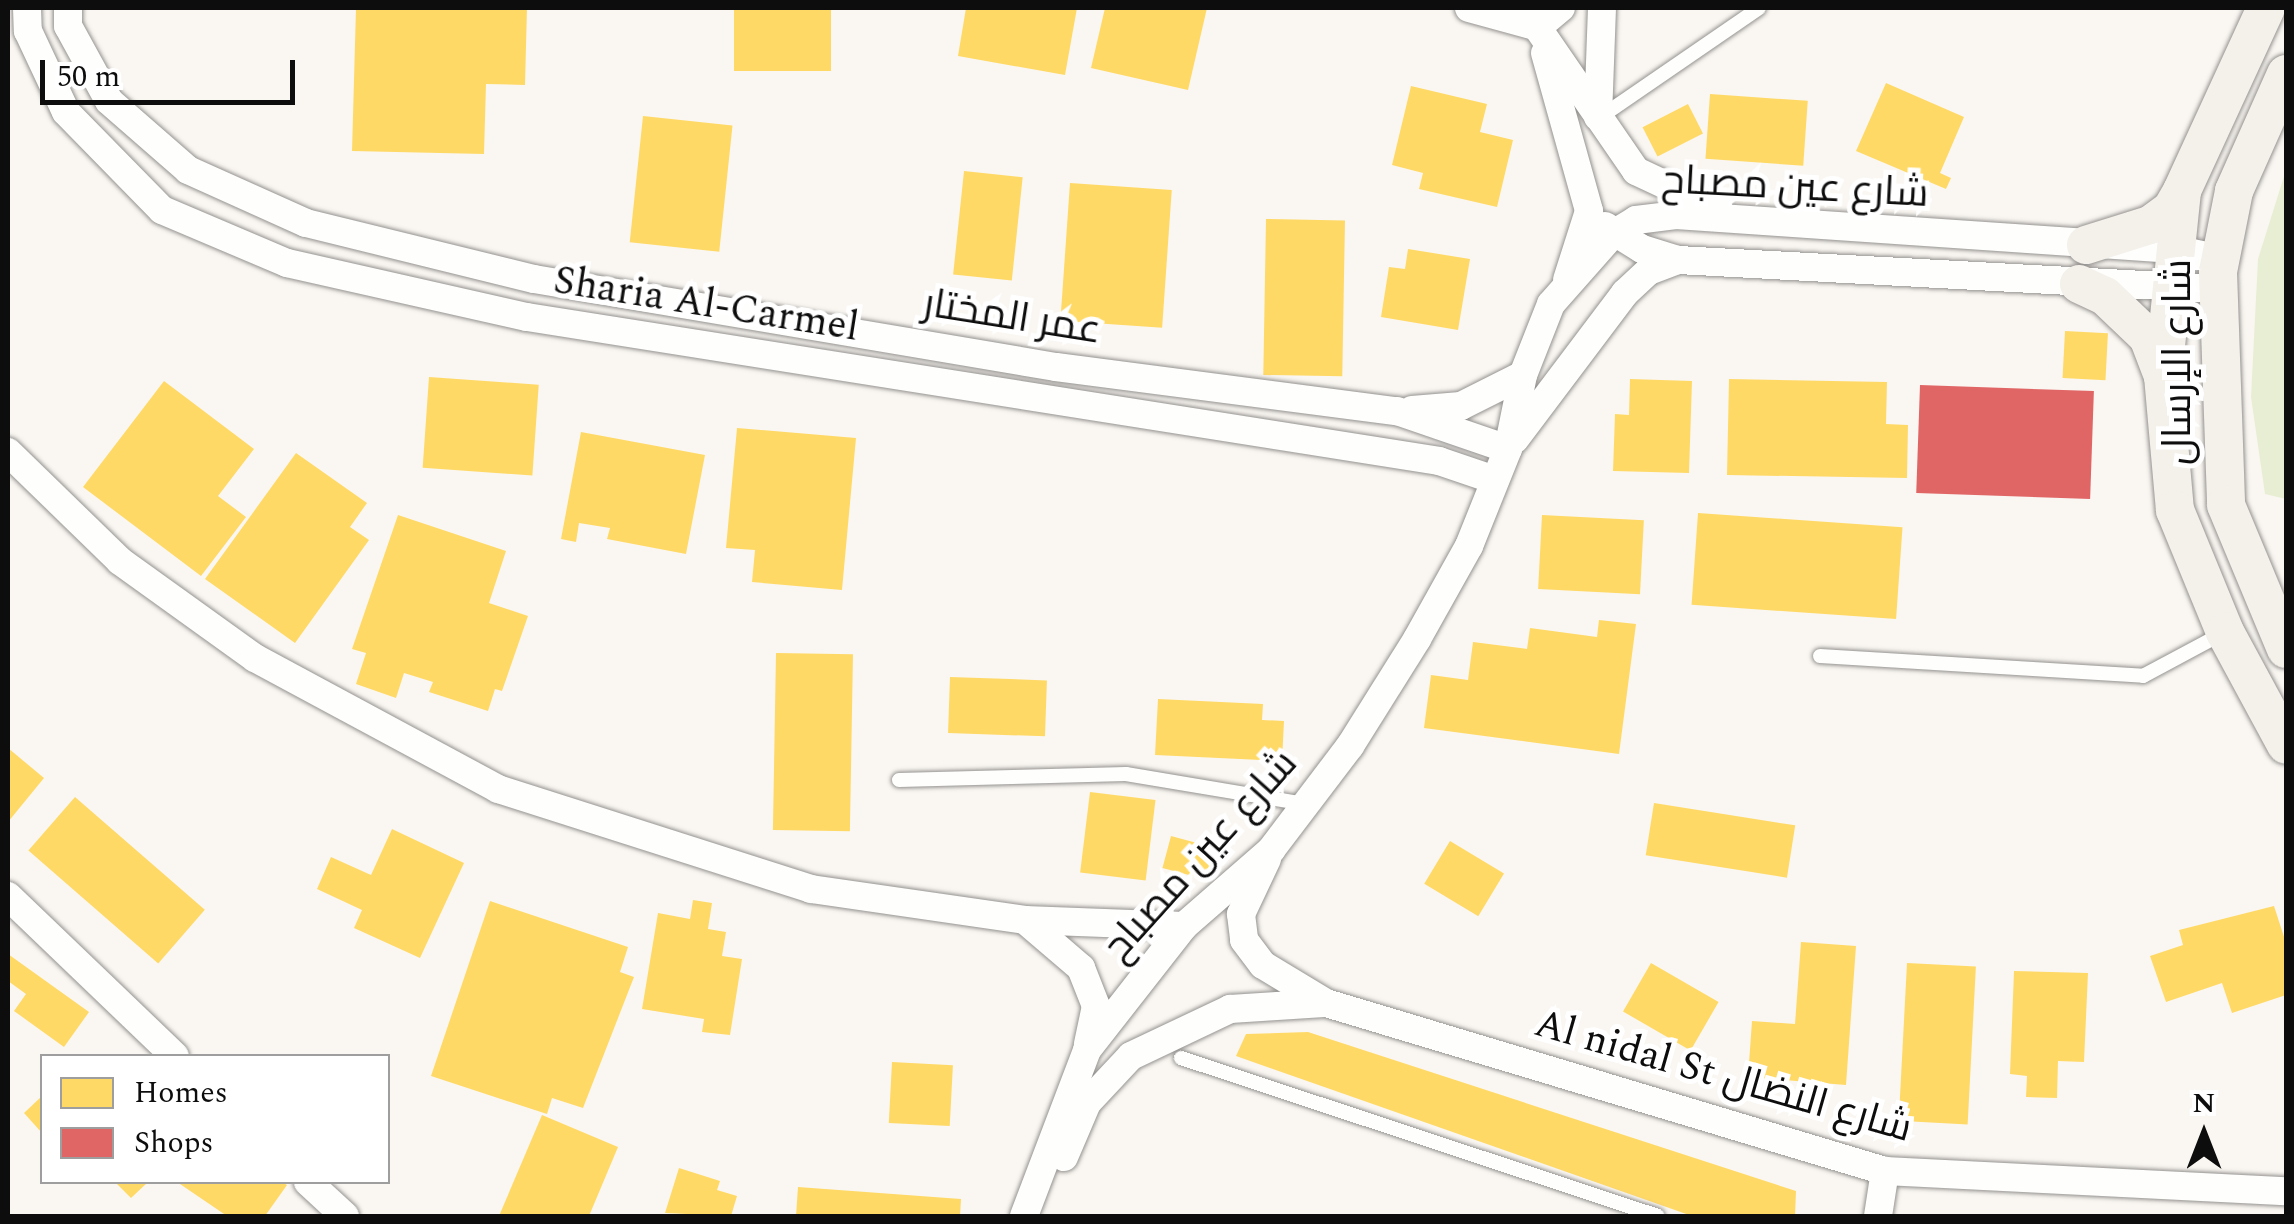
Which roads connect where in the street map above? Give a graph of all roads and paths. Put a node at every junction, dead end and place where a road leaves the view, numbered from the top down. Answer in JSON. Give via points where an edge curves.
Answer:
{"nodes":[{"id":1,"x":28,"y":8,"type":"edge"},
{"id":2,"x":68,"y":8,"type":"edge"},
{"id":3,"x":1469,"y":8,"type":"edge"},
{"id":4,"x":1504,"y":8,"type":"edge"},
{"id":5,"x":1561,"y":8,"type":"edge"},
{"id":6,"x":1602,"y":8,"type":"edge"},
{"id":7,"x":1759,"y":8,"type":"edge"},
{"id":8,"x":2266,"y":8,"type":"edge"},
{"id":9,"x":1531,"y":17,"type":"edge"},
{"id":10,"x":2286,"y":74,"type":"edge"},
{"id":11,"x":1598,"y":119,"type":"junction"},
{"id":12,"x":2182,"y":191,"type":"junction"},
{"id":13,"x":1589,"y":211,"type":"junction"},
{"id":14,"x":1744,"y":220,"type":"junction"},
{"id":15,"x":1613,"y":234,"type":"junction"},
{"id":16,"x":2086,"y":245,"type":"junction"},
{"id":17,"x":2174,"y":248,"type":"junction"},
{"id":18,"x":1678,"y":260,"type":"junction"},
{"id":19,"x":2219,"y":274,"type":"junction"},
{"id":20,"x":1567,"y":281,"type":"junction"},
{"id":21,"x":2079,"y":284,"type":"junction"},
{"id":22,"x":2171,"y":288,"type":"junction"},
{"id":23,"x":1523,"y":375,"type":"junction"},
{"id":24,"x":2163,"y":376,"type":"junction"},
{"id":25,"x":1396,"y":411,"type":"junction"},
{"id":26,"x":1508,"y":448,"type":"junction"},
{"id":27,"x":8,"y":452,"type":"edge"},
{"id":28,"x":1495,"y":480,"type":"junction"},
{"id":29,"x":2281,"y":619,"type":"edge"},
{"id":30,"x":2225,"y":632,"type":"junction"},
{"id":31,"x":1820,"y":656,"type":"dead end"},
{"id":32,"x":2286,"y":744,"type":"edge"},
{"id":33,"x":899,"y":780,"type":"dead end"},
{"id":34,"x":1306,"y":804,"type":"junction"},
{"id":35,"x":1271,"y":850,"type":"junction"},
{"id":36,"x":8,"y":896,"type":"edge"},
{"id":37,"x":1025,"y":920,"type":"junction"},
{"id":38,"x":1184,"y":926,"type":"junction"},
{"id":39,"x":1326,"y":1003,"type":"junction"},
{"id":40,"x":1087,"y":1050,"type":"junction"},
{"id":41,"x":173,"y":1054,"type":"edge"},
{"id":42,"x":1181,"y":1058,"type":"dead end"},
{"id":43,"x":1885,"y":1171,"type":"junction"},
{"id":44,"x":310,"y":1184,"type":"edge"},
{"id":45,"x":2286,"y":1191,"type":"edge"},
{"id":46,"x":345,"y":1216,"type":"edge"},
{"id":47,"x":1024,"y":1216,"type":"edge"},
{"id":48,"x":1039,"y":1216,"type":"edge"},
{"id":49,"x":1658,"y":1216,"type":"edge"},
{"id":50,"x":1878,"y":1216,"type":"edge"}],
"edges":[{"from":1,"to":28,"type":"street","name":"Sharia Al-Carmel","via":[[28,30],[66,112],[162,210],[287,263],[527,318],[1440,461]]},
{"from":2,"to":25,"type":"street","name":"عمر المختار","via":[[68,26],[108,100],[188,170],[306,222],[552,282],[1056,367]]},
{"from":3,"to":9,"type":"street"},
{"from":4,"to":9,"type":"street"},
{"from":5,"to":9,"type":"street"},
{"from":6,"to":11,"type":"street"},
{"from":7,"to":11,"type":"lane"},
{"from":8,"to":12,"type":"main road","name":"شارع الإرسال"},
{"from":9,"to":11,"type":"street"},
{"from":9,"to":13,"type":"street"},
{"from":10,"to":19,"type":"main road","name":"شارع الإرسال","via":[[2234,191]]},
{"from":11,"to":14,"type":"street","via":[[1636,170]]},
{"from":12,"to":16,"type":"main road","via":[[2171,210],[2150,225]]},
{"from":12,"to":17,"type":"main road","name":"شارع الإرسال"},
{"from":13,"to":15,"type":"street"},
{"from":13,"to":20,"type":"street"},
{"from":14,"to":15,"type":"street","name":"شارع عين مصباح","via":[[1676,215],[1636,220]]},
{"from":14,"to":16,"type":"street","name":"شارع عين مصباح"},
{"from":15,"to":18,"type":"street"},
{"from":15,"to":20,"type":"street","name":"شارع عين مصباح"},
{"from":16,"to":17,"type":"street","name":"شارع عين مصباح"},
{"from":17,"to":19,"type":"street","name":"شارع عين مصباح"},
{"from":17,"to":22,"type":"main road","name":"شارع الإرسال"},
{"from":18,"to":21,"type":"street","name":"شارع عين مصباح","via":[[1904,268]]},
{"from":18,"to":26,"type":"street","name":"شارع عين مصباح","via":[[1649,270],[1626,293]]},
{"from":19,"to":22,"type":"street","name":"شارع عين مصباح"},
{"from":19,"to":29,"type":"main road","name":"شارع الإرسال","via":[[2226,505]]},
{"from":20,"to":23,"type":"street","name":"شارع عين مصباح"},
{"from":21,"to":22,"type":"street","name":"شارع عين مصباح"},
{"from":21,"to":24,"type":"main road","via":[[2105,296],[2148,337]]},
{"from":22,"to":24,"type":"main road","name":"شارع الإرسال"},
{"from":23,"to":25,"type":"street","via":[[1460,406]]},
{"from":23,"to":26,"type":"street","name":"شارع عين مصباح"},
{"from":24,"to":30,"type":"main road","name":"شارع الإرسال","via":[[2175,510]]},
{"from":25,"to":26,"type":"street","name":"عمر المختار"},
{"from":26,"to":28,"type":"street","name":"شارع عين مصباح"},
{"from":27,"to":37,"type":"street","via":[[120,561],[256,658],[498,788],[811,889]]},
{"from":28,"to":34,"type":"street","name":"شارع عين مصباح","via":[[1469,546],[1417,639]]},
{"from":30,"to":31,"type":"lane","via":[[2143,676]]},
{"from":30,"to":32,"type":"main road","name":"شارع الإرسال"},
{"from":33,"to":34,"type":"lane","via":[[1126,774]]},
{"from":34,"to":35,"type":"street","name":"شارع عين مصباح"},
{"from":35,"to":38,"type":"street","name":"شارع عين مصباح"},
{"from":35,"to":39,"type":"street","via":[[1241,914],[1244,940],[1263,966]]},
{"from":36,"to":41,"type":"street"},
{"from":37,"to":38,"type":"street"},
{"from":37,"to":40,"type":"street","via":[[1082,968],[1096,1006]]},
{"from":38,"to":40,"type":"street","name":"شارع عين مصباح"},
{"from":39,"to":43,"type":"street","name":"Al nidal St شارع النضال"},
{"from":39,"to":48,"type":"street","via":[[1230,1010],[1131,1056],[1087,1103]]},
{"from":40,"to":47,"type":"street","name":"شارع عين مصباح"},
{"from":42,"to":49,"type":"lane"},
{"from":43,"to":45,"type":"street","name":"Al nidal St شارع النضال"},
{"from":43,"to":50,"type":"street"},
{"from":44,"to":46,"type":"street"}]}
